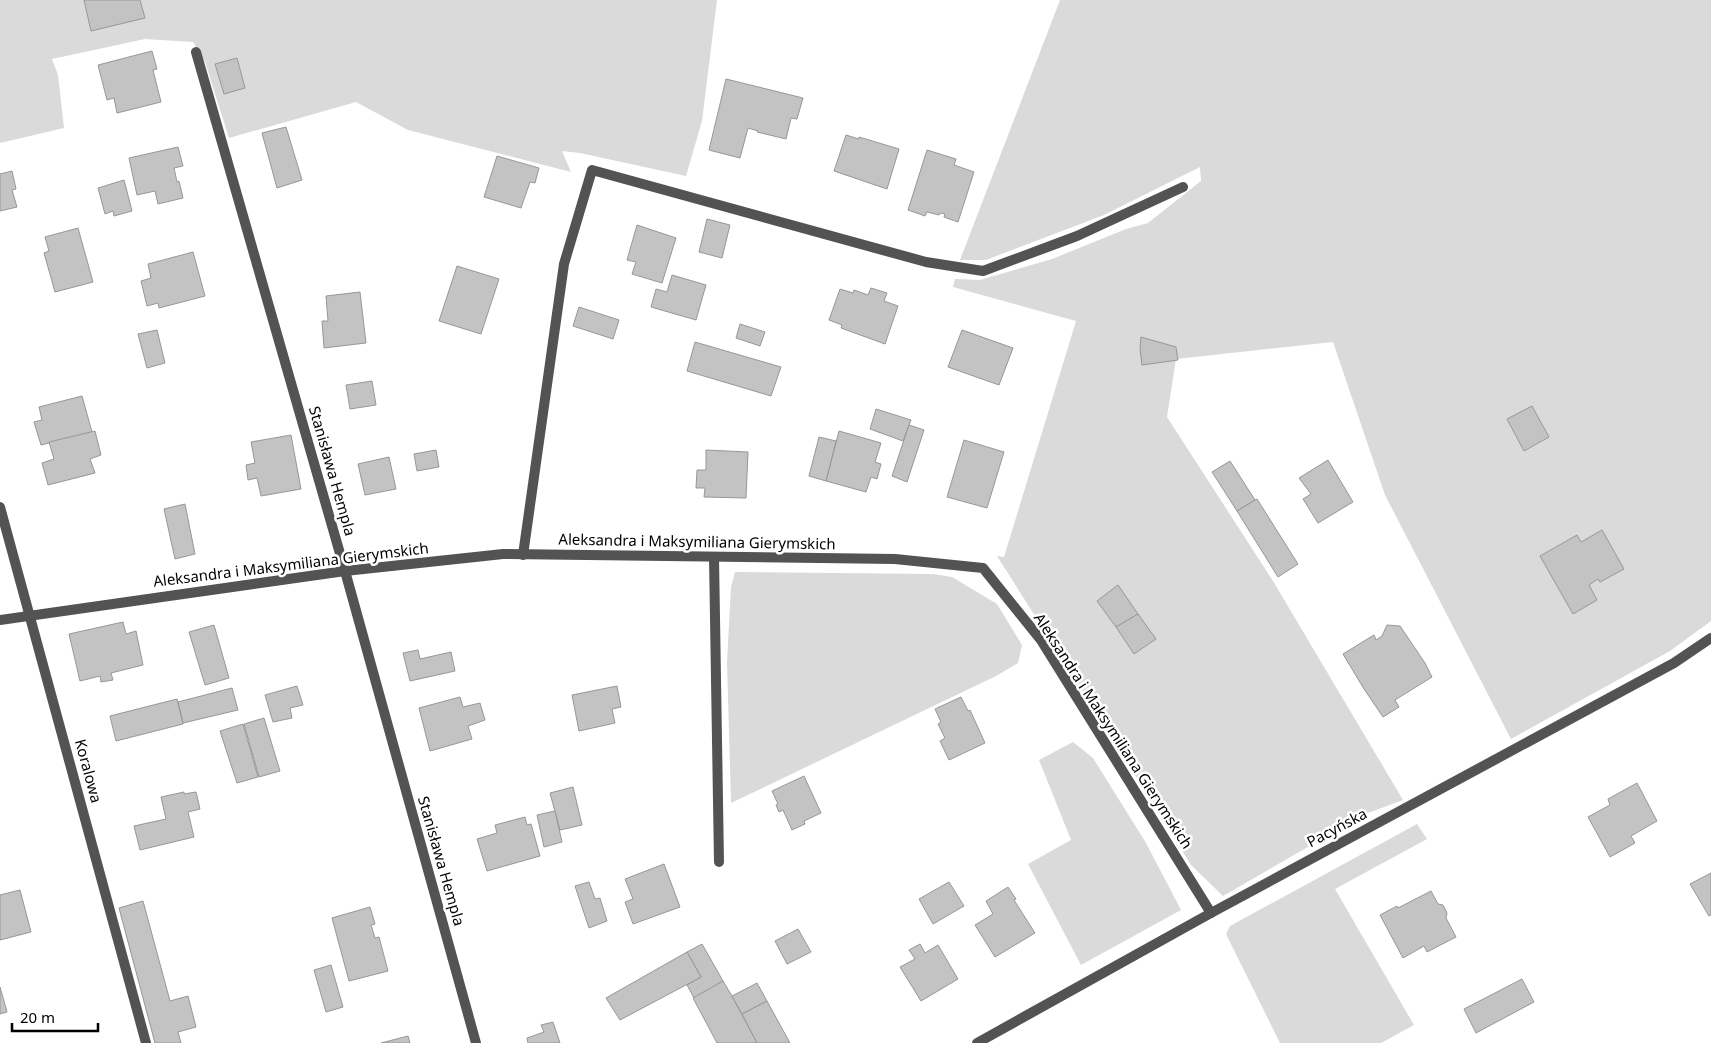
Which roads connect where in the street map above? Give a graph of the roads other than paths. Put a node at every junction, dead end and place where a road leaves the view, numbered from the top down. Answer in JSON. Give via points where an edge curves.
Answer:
{"nodes":[{"id":1,"x":196,"y":52,"type":"dead end"},
{"id":2,"x":1183,"y":186,"type":"dead end"},
{"id":3,"x":0,"y":507,"type":"edge"},
{"id":4,"x":523,"y":554,"type":"junction"},
{"id":5,"x":714,"y":557,"type":"junction"},
{"id":6,"x":345,"y":571,"type":"junction"},
{"id":7,"x":30,"y":615,"type":"junction"},
{"id":8,"x":0,"y":620,"type":"edge"},
{"id":9,"x":1711,"y":638,"type":"edge"},
{"id":10,"x":719,"y":862,"type":"dead end"},
{"id":11,"x":1211,"y":913,"type":"junction"},
{"id":12,"x":146,"y":1043,"type":"edge"},
{"id":13,"x":476,"y":1043,"type":"edge"},
{"id":14,"x":977,"y":1043,"type":"edge"}],
"edges":[{"from":1,"to":6,"type":"street","name":"Stanisława Hempla"},
{"from":2,"to":4,"type":"street","via":[[1077,236],[983,271],[926,262],[592,170],[564,264]]},
{"from":3,"to":7,"type":"street","name":"Koralowa"},
{"from":4,"to":5,"type":"street","name":"Aleksandra i Maksymiliana Gierymskich"},
{"from":4,"to":6,"type":"street","name":"Aleksandra i Maksymiliana Gierymskich"},
{"from":5,"to":10,"type":"street"},
{"from":5,"to":11,"type":"street","name":"Aleksandra i Maksymiliana Gierymskich","via":[[896,560],[983,568],[1040,640]]},
{"from":6,"to":7,"type":"street","name":"Aleksandra i Maksymiliana Gierymskich"},
{"from":6,"to":13,"type":"street","name":"Stanisława Hempla"},
{"from":7,"to":8,"type":"street","name":"Aleksandra i Maksymiliana Gierymskich"},
{"from":7,"to":12,"type":"street","name":"Koralowa"},
{"from":9,"to":11,"type":"street","name":"Pacyńska","via":[[1674,663]]},
{"from":11,"to":14,"type":"street","name":"Pacyńska"}]}
